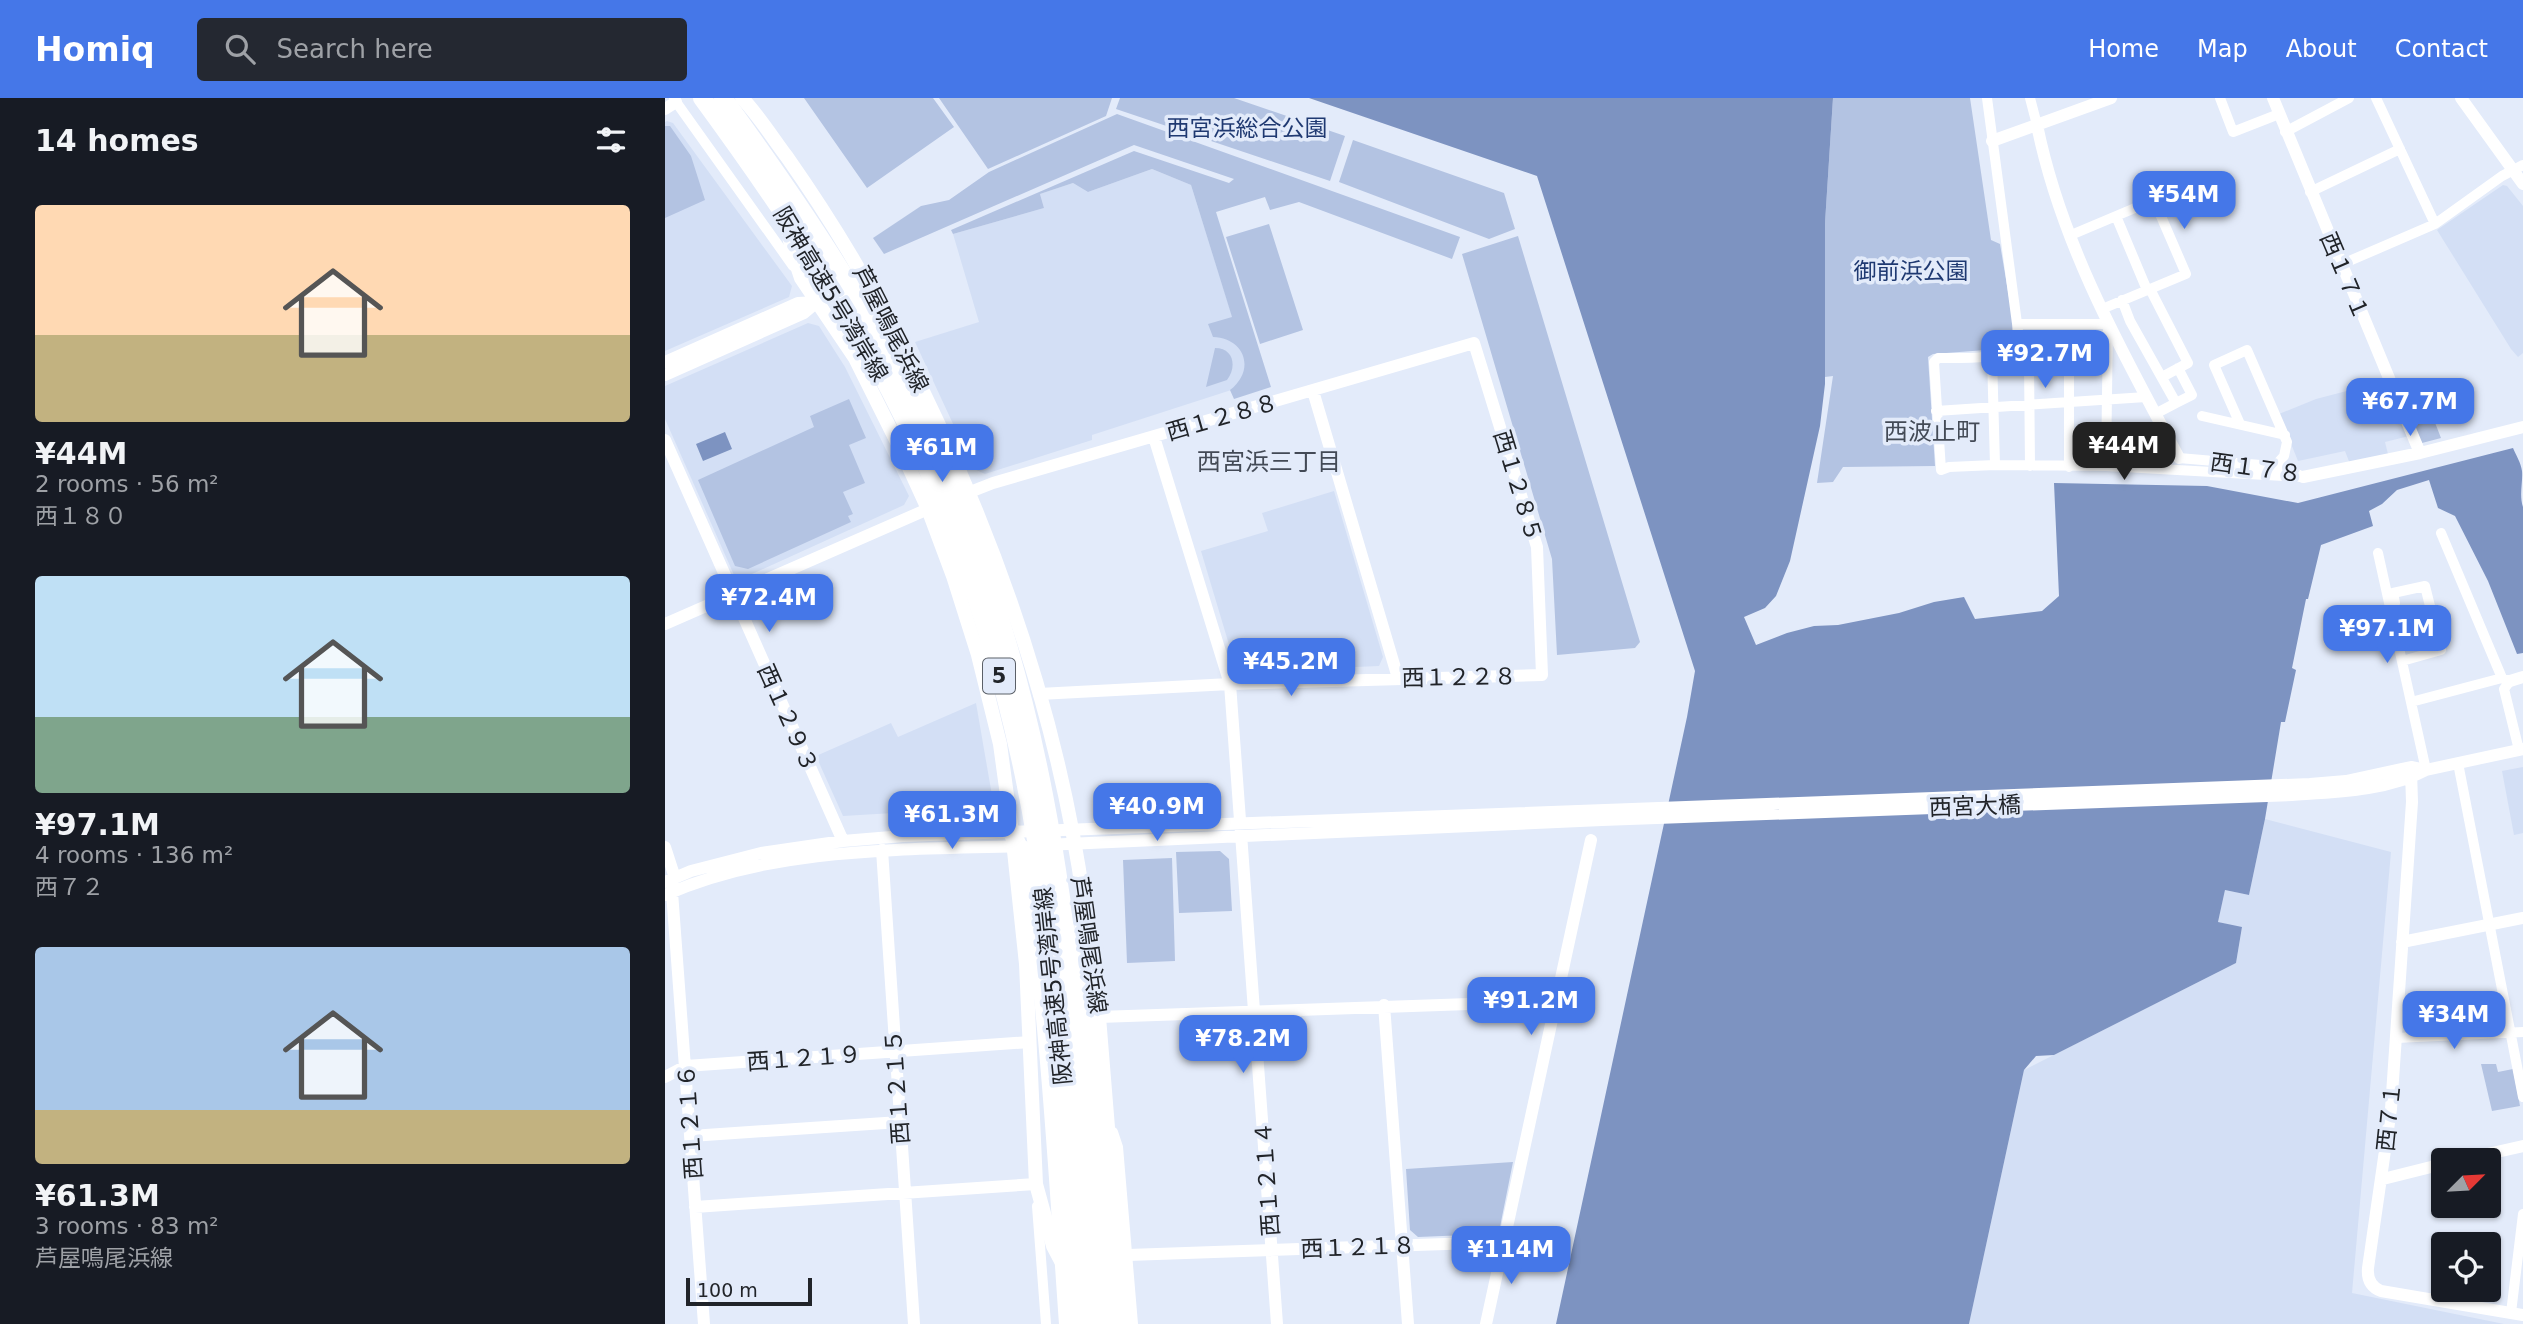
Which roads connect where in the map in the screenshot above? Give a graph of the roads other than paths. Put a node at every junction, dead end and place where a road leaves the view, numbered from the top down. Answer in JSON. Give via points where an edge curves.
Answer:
{"nodes":[{"id":1,"x":702,"y":98,"type":"edge"},
{"id":2,"x":723,"y":98,"type":"edge"},
{"id":3,"x":741,"y":98,"type":"edge"},
{"id":4,"x":750,"y":98,"type":"edge"},
{"id":5,"x":1987,"y":98,"type":"edge"},
{"id":6,"x":2030,"y":98,"type":"edge"},
{"id":7,"x":2111,"y":98,"type":"edge"},
{"id":8,"x":2220,"y":98,"type":"edge"},
{"id":9,"x":2273,"y":98,"type":"edge"},
{"id":10,"x":2349,"y":98,"type":"edge"},
{"id":11,"x":2376,"y":98,"type":"edge"},
{"id":12,"x":2461,"y":98,"type":"edge"},
{"id":13,"x":671,"y":103,"type":"edge"},
{"id":14,"x":2329,"y":103,"type":"edge"},
{"id":15,"x":2279,"y":114,"type":"junction"},
{"id":16,"x":2037,"y":125,"type":"junction"},
{"id":17,"x":2285,"y":132,"type":"junction"},
{"id":18,"x":1992,"y":141,"type":"junction"},
{"id":19,"x":2400,"y":149,"type":"junction"},
{"id":20,"x":2518,"y":168,"type":"edge"},
{"id":21,"x":2523,"y":184,"type":"edge"},
{"id":22,"x":2310,"y":191,"type":"junction"},
{"id":23,"x":813,"y":195,"type":"junction"},
{"id":24,"x":2116,"y":216,"type":"junction"},
{"id":25,"x":2435,"y":225,"type":"junction"},
{"id":26,"x":2071,"y":235,"type":"junction"},
{"id":27,"x":2340,"y":265,"type":"junction"},
{"id":28,"x":801,"y":278,"type":"junction"},
{"id":29,"x":867,"y":279,"type":"junction"},
{"id":30,"x":2149,"y":289,"type":"junction"},
{"id":31,"x":2122,"y":300,"type":"junction"},
{"id":32,"x":817,"y":302,"type":"junction"},
{"id":33,"x":2102,"y":309,"type":"junction"},
{"id":34,"x":2019,"y":324,"type":"junction"},
{"id":35,"x":2108,"y":324,"type":"junction"},
{"id":36,"x":1475,"y":343,"type":"joint"},
{"id":37,"x":1992,"y":356,"type":"junction"},
{"id":38,"x":2107,"y":358,"type":"junction"},
{"id":39,"x":2069,"y":360,"type":"junction"},
{"id":40,"x":665,"y":362,"type":"edge"},
{"id":41,"x":2178,"y":369,"type":"junction"},
{"id":42,"x":665,"y":375,"type":"edge"},
{"id":43,"x":2162,"y":377,"type":"junction"},
{"id":44,"x":1313,"y":391,"type":"junction"},
{"id":45,"x":2146,"y":397,"type":"junction"},
{"id":46,"x":2108,"y":400,"type":"junction"},
{"id":47,"x":2069,"y":401,"type":"junction"},
{"id":48,"x":2176,"y":403,"type":"junction"},
{"id":49,"x":2030,"y":404,"type":"junction"},
{"id":50,"x":1994,"y":407,"type":"junction"},
{"id":51,"x":1936,"y":411,"type":"junction"},
{"id":52,"x":2155,"y":414,"type":"junction"},
{"id":53,"x":2202,"y":415,"type":"dead end"},
{"id":54,"x":2240,"y":424,"type":"junction"},
{"id":55,"x":2523,"y":427,"type":"edge"},
{"id":56,"x":2285,"y":435,"type":"junction"},
{"id":57,"x":1154,"y":437,"type":"junction"},
{"id":58,"x":665,"y":440,"type":"edge"},
{"id":59,"x":2420,"y":453,"type":"junction"},
{"id":60,"x":2179,"y":458,"type":"joint"},
{"id":61,"x":1995,"y":465,"type":"junction"},
{"id":62,"x":2030,"y":466,"type":"junction"},
{"id":63,"x":2106,"y":466,"type":"junction"},
{"id":64,"x":2275,"y":466,"type":"junction"},
{"id":65,"x":2069,"y":467,"type":"junction"},
{"id":66,"x":2303,"y":477,"type":"junction"},
{"id":67,"x":970,"y":492,"type":"junction"},
{"id":68,"x":928,"y":509,"type":"junction"},
{"id":69,"x":2441,"y":533,"type":"dead end"},
{"id":70,"x":2378,"y":553,"type":"dead end"},
{"id":71,"x":733,"y":594,"type":"junction"},
{"id":72,"x":665,"y":624,"type":"edge"},
{"id":73,"x":2397,"y":640,"type":"junction"},
{"id":74,"x":2402,"y":661,"type":"junction"},
{"id":75,"x":1542,"y":675,"type":"joint"},
{"id":76,"x":1398,"y":678,"type":"junction"},
{"id":77,"x":2512,"y":679,"type":"edge"},
{"id":78,"x":1230,"y":684,"type":"junction"},
{"id":79,"x":1039,"y":694,"type":"junction"},
{"id":80,"x":2411,"y":702,"type":"junction"},
{"id":81,"x":2521,"y":750,"type":"edge"},
{"id":82,"x":2459,"y":763,"type":"junction"},
{"id":83,"x":2426,"y":770,"type":"junction"},
{"id":84,"x":2411,"y":772,"type":"junction"},
{"id":85,"x":1602,"y":815,"type":"junction"},
{"id":86,"x":1241,"y":824,"type":"junction"},
{"id":87,"x":1073,"y":836,"type":"junction"},
{"id":88,"x":1242,"y":838,"type":"junction"},
{"id":89,"x":1591,"y":840,"type":"dead end"},
{"id":90,"x":842,"y":841,"type":"junction"},
{"id":91,"x":1015,"y":841,"type":"junction"},
{"id":92,"x":665,"y":846,"type":"edge"},
{"id":93,"x":882,"y":850,"type":"junction"},
{"id":94,"x":668,"y":886,"type":"edge"},
{"id":95,"x":1083,"y":895,"type":"junction"},
{"id":96,"x":2523,"y":918,"type":"edge"},
{"id":97,"x":2490,"y":925,"type":"junction"},
{"id":98,"x":2402,"y":942,"type":"junction"},
{"id":99,"x":1556,"y":1001,"type":"junction"},
{"id":100,"x":1384,"y":1005,"type":"junction"},
{"id":101,"x":1255,"y":1011,"type":"junction"},
{"id":102,"x":1099,"y":1017,"type":"junction"},
{"id":103,"x":2523,"y":1032,"type":"edge"},
{"id":104,"x":2511,"y":1034,"type":"junction"},
{"id":105,"x":2396,"y":1038,"type":"junction"},
{"id":106,"x":1030,"y":1042,"type":"junction"},
{"id":107,"x":894,"y":1052,"type":"junction"},
{"id":108,"x":686,"y":1066,"type":"junction"},
{"id":109,"x":665,"y":1077,"type":"edge"},
{"id":110,"x":2523,"y":1097,"type":"edge"},
{"id":111,"x":1107,"y":1112,"type":"junction"},
{"id":112,"x":900,"y":1122,"type":"junction"},
{"id":113,"x":691,"y":1136,"type":"junction"},
{"id":114,"x":2523,"y":1146,"type":"edge"},
{"id":115,"x":2501,"y":1151,"type":"edge"},
{"id":116,"x":2431,"y":1167,"type":"edge"},
{"id":117,"x":2383,"y":1179,"type":"junction"},
{"id":118,"x":1035,"y":1185,"type":"junction"},
{"id":119,"x":905,"y":1195,"type":"junction"},
{"id":120,"x":695,"y":1207,"type":"junction"},
{"id":121,"x":2523,"y":1214,"type":"edge"},
{"id":122,"x":1504,"y":1242,"type":"junction"},
{"id":123,"x":1401,"y":1245,"type":"junction"},
{"id":124,"x":1271,"y":1250,"type":"junction"},
{"id":125,"x":1128,"y":1255,"type":"junction"},
{"id":126,"x":2517,"y":1314,"type":"edge"},
{"id":127,"x":704,"y":1324,"type":"edge"},
{"id":128,"x":914,"y":1324,"type":"edge"},
{"id":129,"x":1045,"y":1324,"type":"edge"},
{"id":130,"x":1068,"y":1324,"type":"edge"},
{"id":131,"x":1081,"y":1324,"type":"edge"},
{"id":132,"x":1096,"y":1324,"type":"edge"},
{"id":133,"x":1111,"y":1324,"type":"edge"},
{"id":134,"x":1124,"y":1324,"type":"edge"},
{"id":135,"x":1133,"y":1324,"type":"edge"},
{"id":136,"x":1277,"y":1324,"type":"edge"},
{"id":137,"x":1408,"y":1324,"type":"edge"},
{"id":138,"x":1486,"y":1324,"type":"edge"}],
"edges":[{"from":1,"to":131,"type":"highway","name":"阪神高速5号湾岸線","number":"5","via":[[813,258],[868,351],[936,491],[978,606],[1013,727],[1042,884],[1063,1075]]},
{"from":2,"to":132,"type":"highway","name":"阪神高速5号湾岸線","number":"5","via":[[827,248],[895,366],[952,485],[1002,626],[1044,795],[1060,892],[1079,1071]]},
{"from":3,"to":23,"type":"main road","name":"芦屋鳴尾浜線"},
{"from":3,"to":28,"type":"main road","name":"芦屋鳴尾浜線","via":[[772,145]]},
{"from":4,"to":23,"type":"street","via":[[799,165]]},
{"from":5,"to":18,"type":"street"},
{"from":6,"to":16,"type":"street"},
{"from":7,"to":16,"type":"street"},
{"from":8,"to":15,"type":"street","via":[[2233,132]]},
{"from":9,"to":15,"type":"street","name":"西１７１"},
{"from":10,"to":14,"type":"street"},
{"from":11,"to":19,"type":"street"},
{"from":12,"to":20,"type":"street"},
{"from":13,"to":28,"type":"street"},
{"from":14,"to":17,"type":"street"},
{"from":15,"to":17,"type":"street","name":"西１７１"},
{"from":16,"to":18,"type":"street"},
{"from":16,"to":26,"type":"street","name":"西１７８","via":[[2054,193]]},
{"from":17,"to":22,"type":"street","name":"西１７１"},
{"from":18,"to":34,"type":"street"},
{"from":19,"to":22,"type":"street"},
{"from":19,"to":25,"type":"street"},
{"from":20,"to":21,"type":"street"},
{"from":20,"to":25,"type":"street"},
{"from":22,"to":27,"type":"street","name":"西１７１"},
{"from":23,"to":29,"type":"main road","name":"芦屋鳴尾浜線"},
{"from":24,"to":26,"type":"street"},
{"from":24,"to":30,"type":"street"},
{"from":24,"to":30,"type":"street","via":[[2154,200],[2186,274]]},
{"from":25,"to":27,"type":"street"},
{"from":26,"to":33,"type":"street","name":"西１７８"},
{"from":27,"to":59,"type":"street","name":"西１７１"},
{"from":28,"to":32,"type":"main road","name":"芦屋鳴尾浜線"},
{"from":29,"to":32,"type":"street"},
{"from":29,"to":67,"type":"main road","name":"芦屋鳴尾浜線"},
{"from":30,"to":31,"type":"street"},
{"from":30,"to":41,"type":"street","via":[[2188,363]]},
{"from":31,"to":33,"type":"street"},
{"from":31,"to":43,"type":"street"},
{"from":32,"to":40,"type":"street","via":[[798,303]]},
{"from":32,"to":42,"type":"street","via":[[804,313]]},
{"from":32,"to":68,"type":"main road","name":"芦屋鳴尾浜線","via":[[855,358]]},
{"from":33,"to":35,"type":"street","name":"西１７８"},
{"from":34,"to":35,"type":"street"},
{"from":34,"to":37,"type":"street","via":[[2012,345]]},
{"from":35,"to":38,"type":"street"},
{"from":35,"to":45,"type":"street","name":"西１７８"},
{"from":36,"to":44,"type":"street","name":"西１２８８"},
{"from":36,"to":75,"type":"street","name":"西１２８５","via":[[1537,547]]},
{"from":37,"to":50,"type":"street"},
{"from":37,"to":51,"type":"street","via":[[1935,360]]},
{"from":38,"to":39,"type":"street"},
{"from":38,"to":46,"type":"street"},
{"from":39,"to":47,"type":"street"},
{"from":39,"to":49,"type":"street","via":[[2029,362]]},
{"from":41,"to":43,"type":"street"},
{"from":41,"to":48,"type":"street","via":[[2192,395]]},
{"from":43,"to":48,"type":"street"},
{"from":44,"to":57,"type":"street","name":"西１２８８"},
{"from":44,"to":76,"type":"street"},
{"from":45,"to":46,"type":"street"},
{"from":45,"to":52,"type":"street","name":"西１７８"},
{"from":46,"to":47,"type":"street"},
{"from":46,"to":63,"type":"street"},
{"from":47,"to":49,"type":"street"},
{"from":47,"to":65,"type":"street"},
{"from":48,"to":52,"type":"street"},
{"from":49,"to":50,"type":"street"},
{"from":49,"to":62,"type":"street"},
{"from":50,"to":51,"type":"street"},
{"from":50,"to":61,"type":"street"},
{"from":51,"to":61,"type":"street","via":[[1941,470]]},
{"from":52,"to":60,"type":"street","name":"西１７８"},
{"from":53,"to":54,"type":"street"},
{"from":54,"to":56,"type":"street"},
{"from":54,"to":56,"type":"street","via":[[2214,365],[2247,350]]},
{"from":55,"to":59,"type":"street","name":"西１７８"},
{"from":56,"to":64,"type":"street","via":[[2288,447]]},
{"from":57,"to":67,"type":"street","name":"西１２８８"},
{"from":57,"to":78,"type":"street","name":"西１２１４"},
{"from":58,"to":71,"type":"street","name":"西１２９３"},
{"from":59,"to":66,"type":"street","name":"西１７８"},
{"from":60,"to":64,"type":"street","name":"西１７８"},
{"from":61,"to":62,"type":"street"},
{"from":62,"to":65,"type":"street"},
{"from":63,"to":65,"type":"street"},
{"from":63,"to":66,"type":"street"},
{"from":64,"to":66,"type":"street","name":"西１７８"},
{"from":67,"to":68,"type":"main road"},
{"from":67,"to":79,"type":"main road","name":"芦屋鳴尾浜線"},
{"from":68,"to":71,"type":"street"},
{"from":68,"to":91,"type":"main road","name":"芦屋鳴尾浜線","via":[[978,655],[1000,744]]},
{"from":69,"to":77,"type":"street"},
{"from":70,"to":73,"type":"street"},
{"from":71,"to":72,"type":"street"},
{"from":71,"to":90,"type":"street","name":"西１２９３"},
{"from":73,"to":74,"type":"street"},
{"from":73,"to":74,"type":"street","via":[[2400,627],[2393,593],[2425,586],[2441,650]]},
{"from":74,"to":80,"type":"street"},
{"from":75,"to":76,"type":"street","name":"西１２２８"},
{"from":76,"to":78,"type":"street","name":"西１２２８"},
{"from":77,"to":80,"type":"street"},
{"from":77,"to":81,"type":"street","via":[[2504,689]]},
{"from":78,"to":79,"type":"street","name":"西１２２８"},
{"from":78,"to":86,"type":"street","name":"西１２１４"},
{"from":79,"to":87,"type":"main road","name":"芦屋鳴尾浜線"},
{"from":80,"to":83,"type":"street"},
{"from":81,"to":82,"type":"street"},
{"from":82,"to":83,"type":"street"},
{"from":82,"to":97,"type":"street"},
{"from":83,"to":84,"type":"street"},
{"from":84,"to":85,"type":"street","name":"西宮大橋","via":[[2347,786]]},
{"from":84,"to":98,"type":"street","name":"西７１"},
{"from":85,"to":86,"type":"street"},
{"from":85,"to":88,"type":"street"},
{"from":86,"to":87,"type":"street"},
{"from":86,"to":88,"type":"street","name":"西１２１４"},
{"from":87,"to":88,"type":"street"},
{"from":87,"to":91,"type":"street"},
{"from":87,"to":95,"type":"main road","name":"芦屋鳴尾浜線"},
{"from":88,"to":101,"type":"street","name":"西１２１４"},
{"from":89,"to":99,"type":"street"},
{"from":90,"to":91,"type":"street","via":[[903,836]]},
{"from":90,"to":94,"type":"street","via":[[714,864]]},
{"from":91,"to":93,"type":"street"},
{"from":91,"to":106,"type":"main road","name":"芦屋鳴尾浜線"},
{"from":91,"to":130,"type":"highway","via":[[1030,884],[1036,935]]},
{"from":92,"to":94,"type":"street","name":"西１２１６"},
{"from":93,"to":94,"type":"street"},
{"from":93,"to":107,"type":"street","name":"西１２１５"},
{"from":94,"to":108,"type":"street","name":"西１２１６"},
{"from":95,"to":102,"type":"main road","name":"芦屋鳴尾浜線"},
{"from":95,"to":133,"type":"highway","via":[[1084,974]]},
{"from":96,"to":97,"type":"street"},
{"from":97,"to":98,"type":"street"},
{"from":97,"to":104,"type":"street"},
{"from":98,"to":105,"type":"street","name":"西７１"},
{"from":99,"to":100,"type":"street"},
{"from":99,"to":122,"type":"street"},
{"from":100,"to":101,"type":"street"},
{"from":100,"to":123,"type":"street"},
{"from":101,"to":102,"type":"street"},
{"from":101,"to":124,"type":"street","name":"西１２１４"},
{"from":102,"to":111,"type":"main road","name":"芦屋鳴尾浜線"},
{"from":103,"to":104,"type":"street"},
{"from":104,"to":105,"type":"street"},
{"from":104,"to":110,"type":"street"},
{"from":105,"to":117,"type":"street","name":"西７１"},
{"from":106,"to":107,"type":"street","name":"西１２１９"},
{"from":106,"to":118,"type":"main road","name":"芦屋鳴尾浜線"},
{"from":107,"to":108,"type":"street","name":"西１２１９"},
{"from":107,"to":112,"type":"street","name":"西１２１５"},
{"from":108,"to":109,"type":"street","name":"西１２１９"},
{"from":108,"to":113,"type":"street","name":"西１２１６"},
{"from":111,"to":125,"type":"street","via":[[1118,1147]]},
{"from":111,"to":134,"type":"main road","name":"芦屋鳴尾浜線"},
{"from":112,"to":113,"type":"street"},
{"from":112,"to":119,"type":"street","name":"西１２１５"},
{"from":113,"to":120,"type":"street","name":"西１２１６"},
{"from":114,"to":115,"type":"street"},
{"from":116,"to":117,"type":"street"},
{"from":117,"to":126,"type":"street","name":"西７１","via":[[2367,1274],[2372,1285],[2381,1291]]},
{"from":118,"to":119,"type":"street"},
{"from":118,"to":129,"type":"street"},
{"from":118,"to":132,"type":"main road","name":"芦屋鳴尾浜線","via":[[1053,1246]]},
{"from":119,"to":120,"type":"street"},
{"from":119,"to":128,"type":"street","name":"西１２１５"},
{"from":120,"to":127,"type":"street","name":"西１２１６"},
{"from":121,"to":126,"type":"street"},
{"from":122,"to":123,"type":"street","name":"西１２１８"},
{"from":122,"to":138,"type":"street"},
{"from":123,"to":124,"type":"street","name":"西１２１８"},
{"from":123,"to":137,"type":"street"},
{"from":124,"to":125,"type":"street","name":"西１２１８"},
{"from":124,"to":136,"type":"street","name":"西１２１４"},
{"from":125,"to":135,"type":"street"}]}
